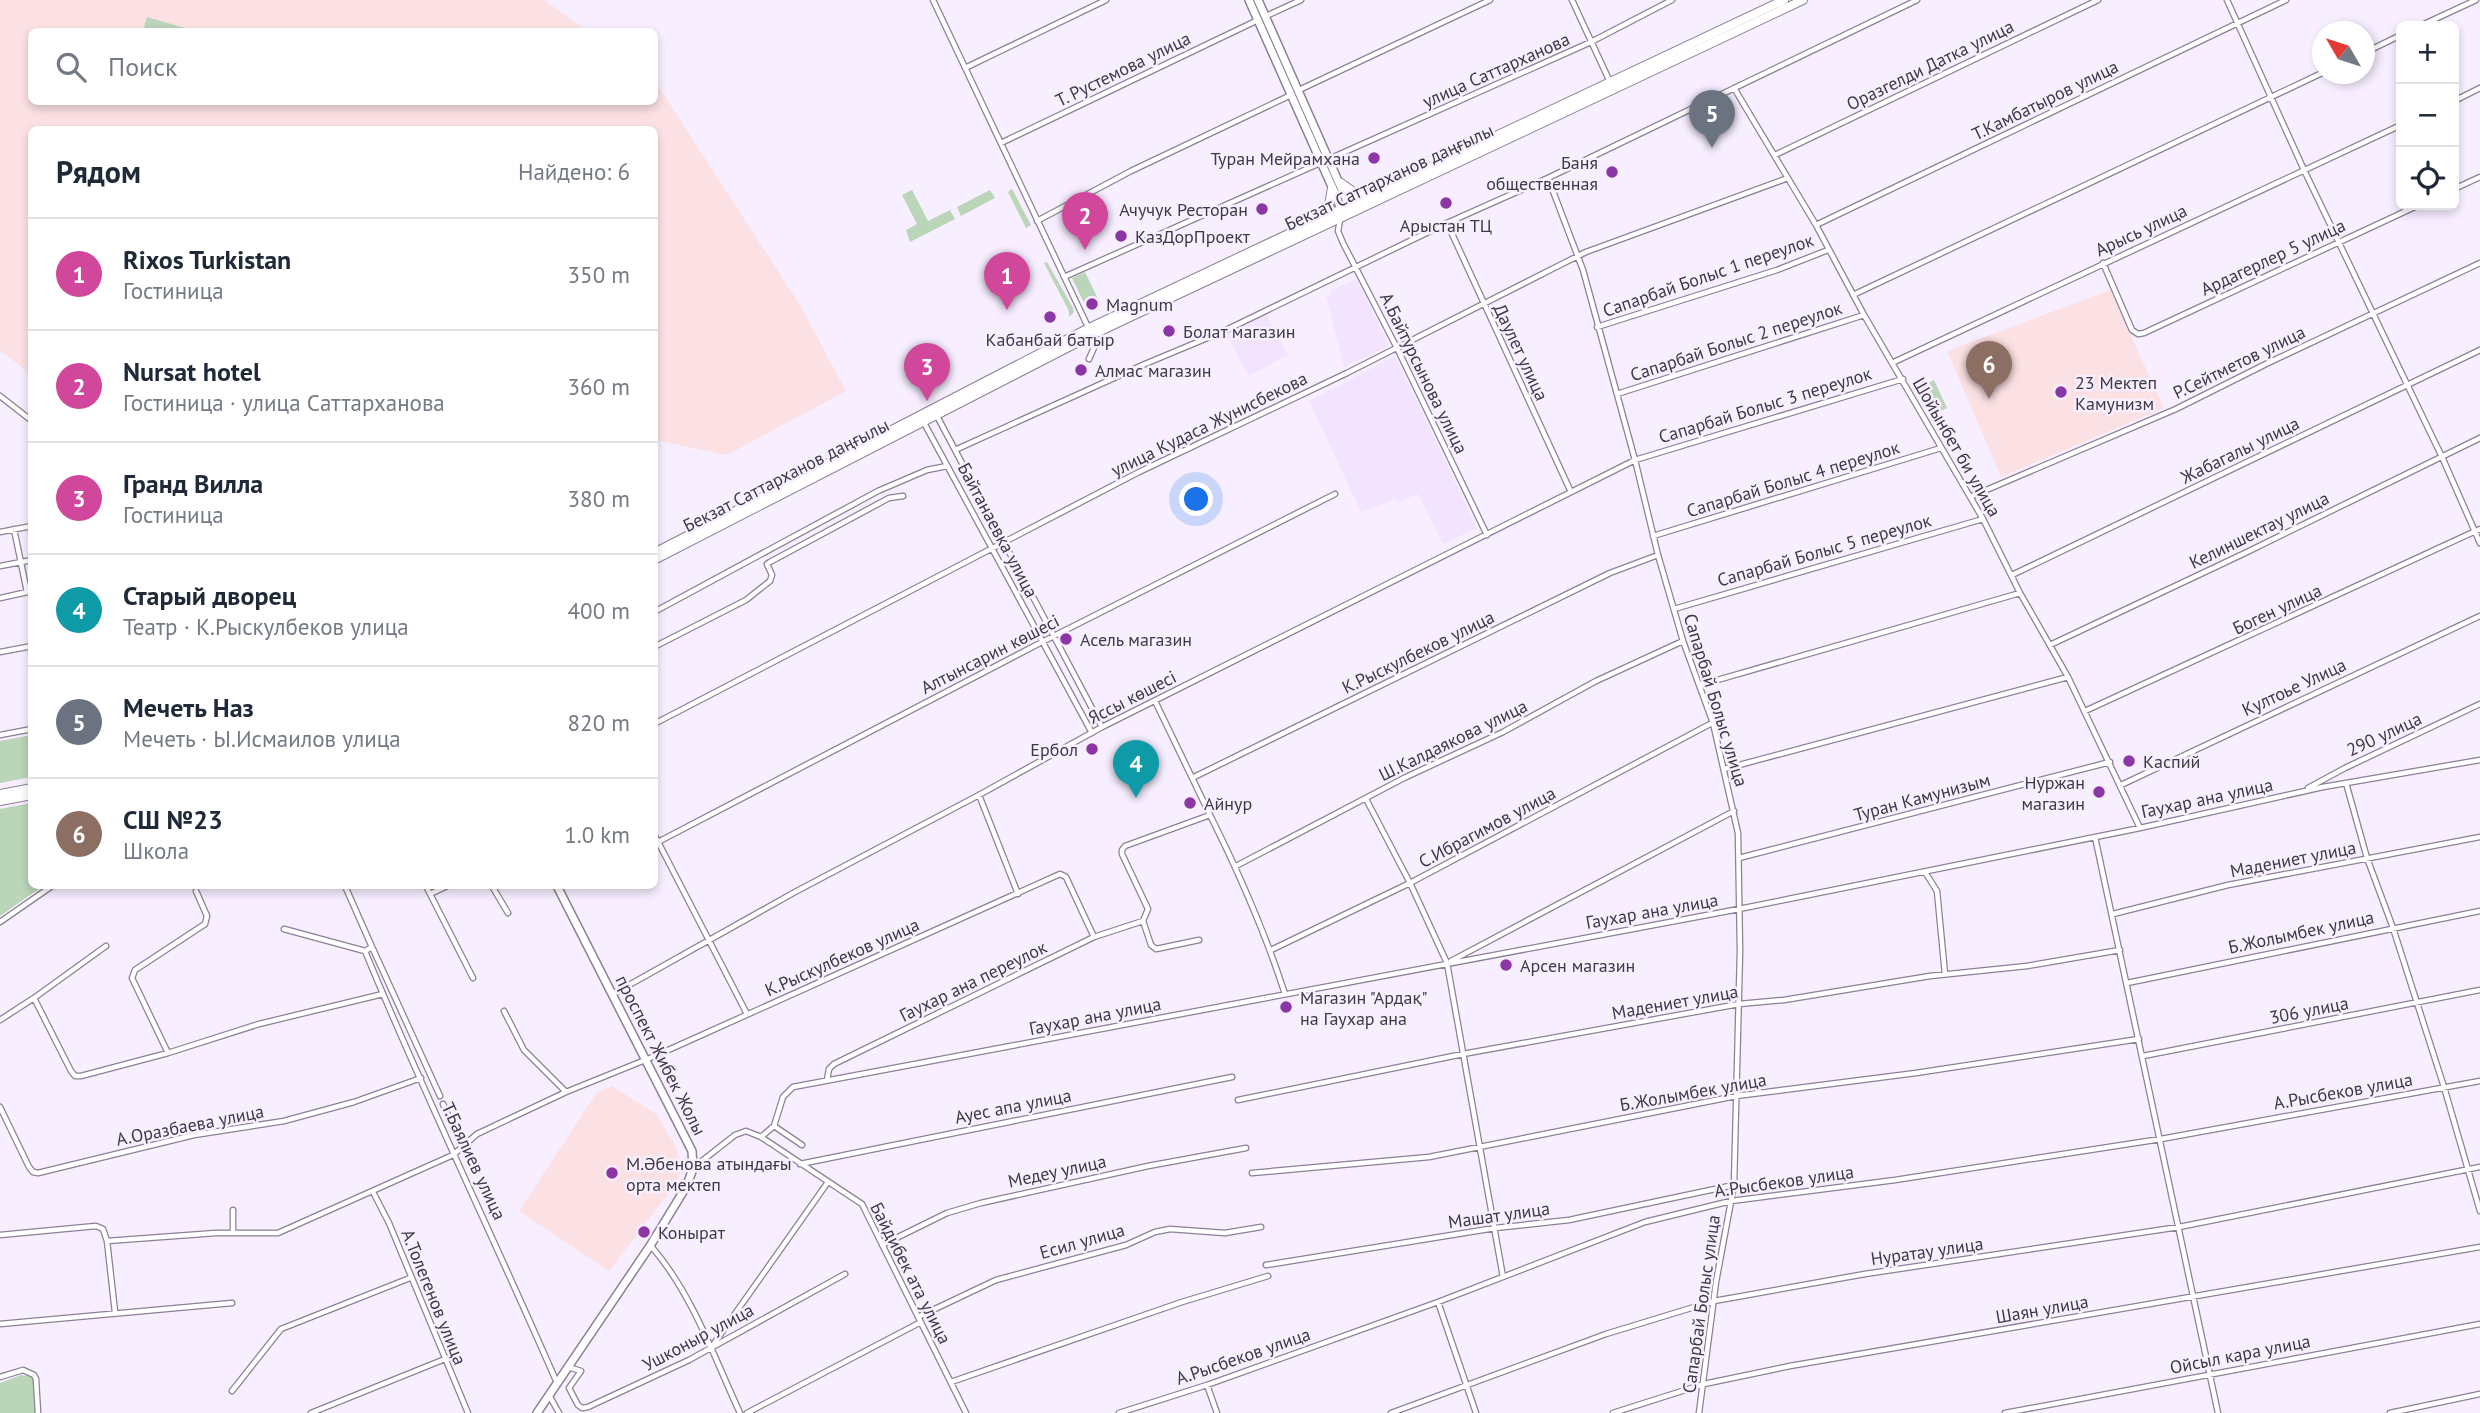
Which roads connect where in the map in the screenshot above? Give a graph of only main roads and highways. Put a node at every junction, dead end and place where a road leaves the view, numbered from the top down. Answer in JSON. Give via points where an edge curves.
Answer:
{"nodes":[{"id":1,"x":1249,"y":0,"type":"edge"},
{"id":2,"x":1258,"y":0,"type":"edge"},
{"id":3,"x":1784,"y":0,"type":"edge"},
{"id":4,"x":1802,"y":0,"type":"edge"},
{"id":5,"x":1262,"y":18,"type":"junction"},
{"id":6,"x":1660,"y":62,"type":"junction"},
{"id":7,"x":1295,"y":92,"type":"junction"},
{"id":8,"x":1336,"y":186,"type":"junction"},
{"id":9,"x":1390,"y":189,"type":"junction"},
{"id":10,"x":1380,"y":190,"type":"junction"},
{"id":11,"x":1345,"y":213,"type":"junction"},
{"id":12,"x":1312,"y":222,"type":"junction"},
{"id":13,"x":1090,"y":331,"type":"junction"},
{"id":14,"x":868,"y":446,"type":"junction"},
{"id":15,"x":658,"y":551,"type":"edge"},
{"id":16,"x":658,"y":558,"type":"edge"},
{"id":17,"x":28,"y":789,"type":"edge"},
{"id":18,"x":0,"y":794,"type":"edge"},
{"id":19,"x":28,"y":796,"type":"edge"},
{"id":20,"x":0,"y":801,"type":"edge"},
{"id":21,"x":559,"y":889,"type":"edge"},
{"id":22,"x":537,"y":1413,"type":"edge"}],
"edges":[{"from":1,"to":5,"type":"main road"},
{"from":2,"to":5,"type":"main road"},
{"from":3,"to":6,"type":"main road","name":"Бекзат Саттарханов даңғылы"},
{"from":4,"to":6,"type":"main road","name":"Бекзат Саттарханов даңғылы"},
{"from":5,"to":7,"type":"main road"},
{"from":6,"to":9,"type":"main road","name":"Бекзат Саттарханов даңғылы"},
{"from":7,"to":8,"type":"main road","via":[[1329,159]]},
{"from":7,"to":8,"type":"main road","via":[[1320,163]]},
{"from":8,"to":10,"type":"main road","via":[[1355,193]]},
{"from":8,"to":11,"type":"main road"},
{"from":8,"to":12,"type":"main road","via":[[1329,205]]},
{"from":9,"to":10,"type":"main road","name":"Бекзат Саттарханов даңғылы"},
{"from":9,"to":11,"type":"main road","name":"Бекзат Саттарханов даңғылы"},
{"from":10,"to":11,"type":"main road","name":"Бекзат Саттарханов даңғылы"},
{"from":11,"to":12,"type":"main road","name":"Бекзат Саттарханов даңғылы"},
{"from":11,"to":13,"type":"main road","name":"Бекзат Саттарханов даңғылы"},
{"from":12,"to":13,"type":"main road","name":"Бекзат Саттарханов даңғылы"},
{"from":13,"to":14,"type":"main road","name":"Бекзат Саттарханов даңғылы"},
{"from":14,"to":15,"type":"main road","name":"Бекзат Саттарханов даңғылы"},
{"from":14,"to":16,"type":"main road","name":"Бекзат Саттарханов даңғылы"},
{"from":17,"to":18,"type":"main road"},
{"from":19,"to":20,"type":"main road"},
{"from":21,"to":22,"type":"main road","name":"проспект Жибек Жолы","via":[[692,1151],[693,1169],[650,1245]]}]}
